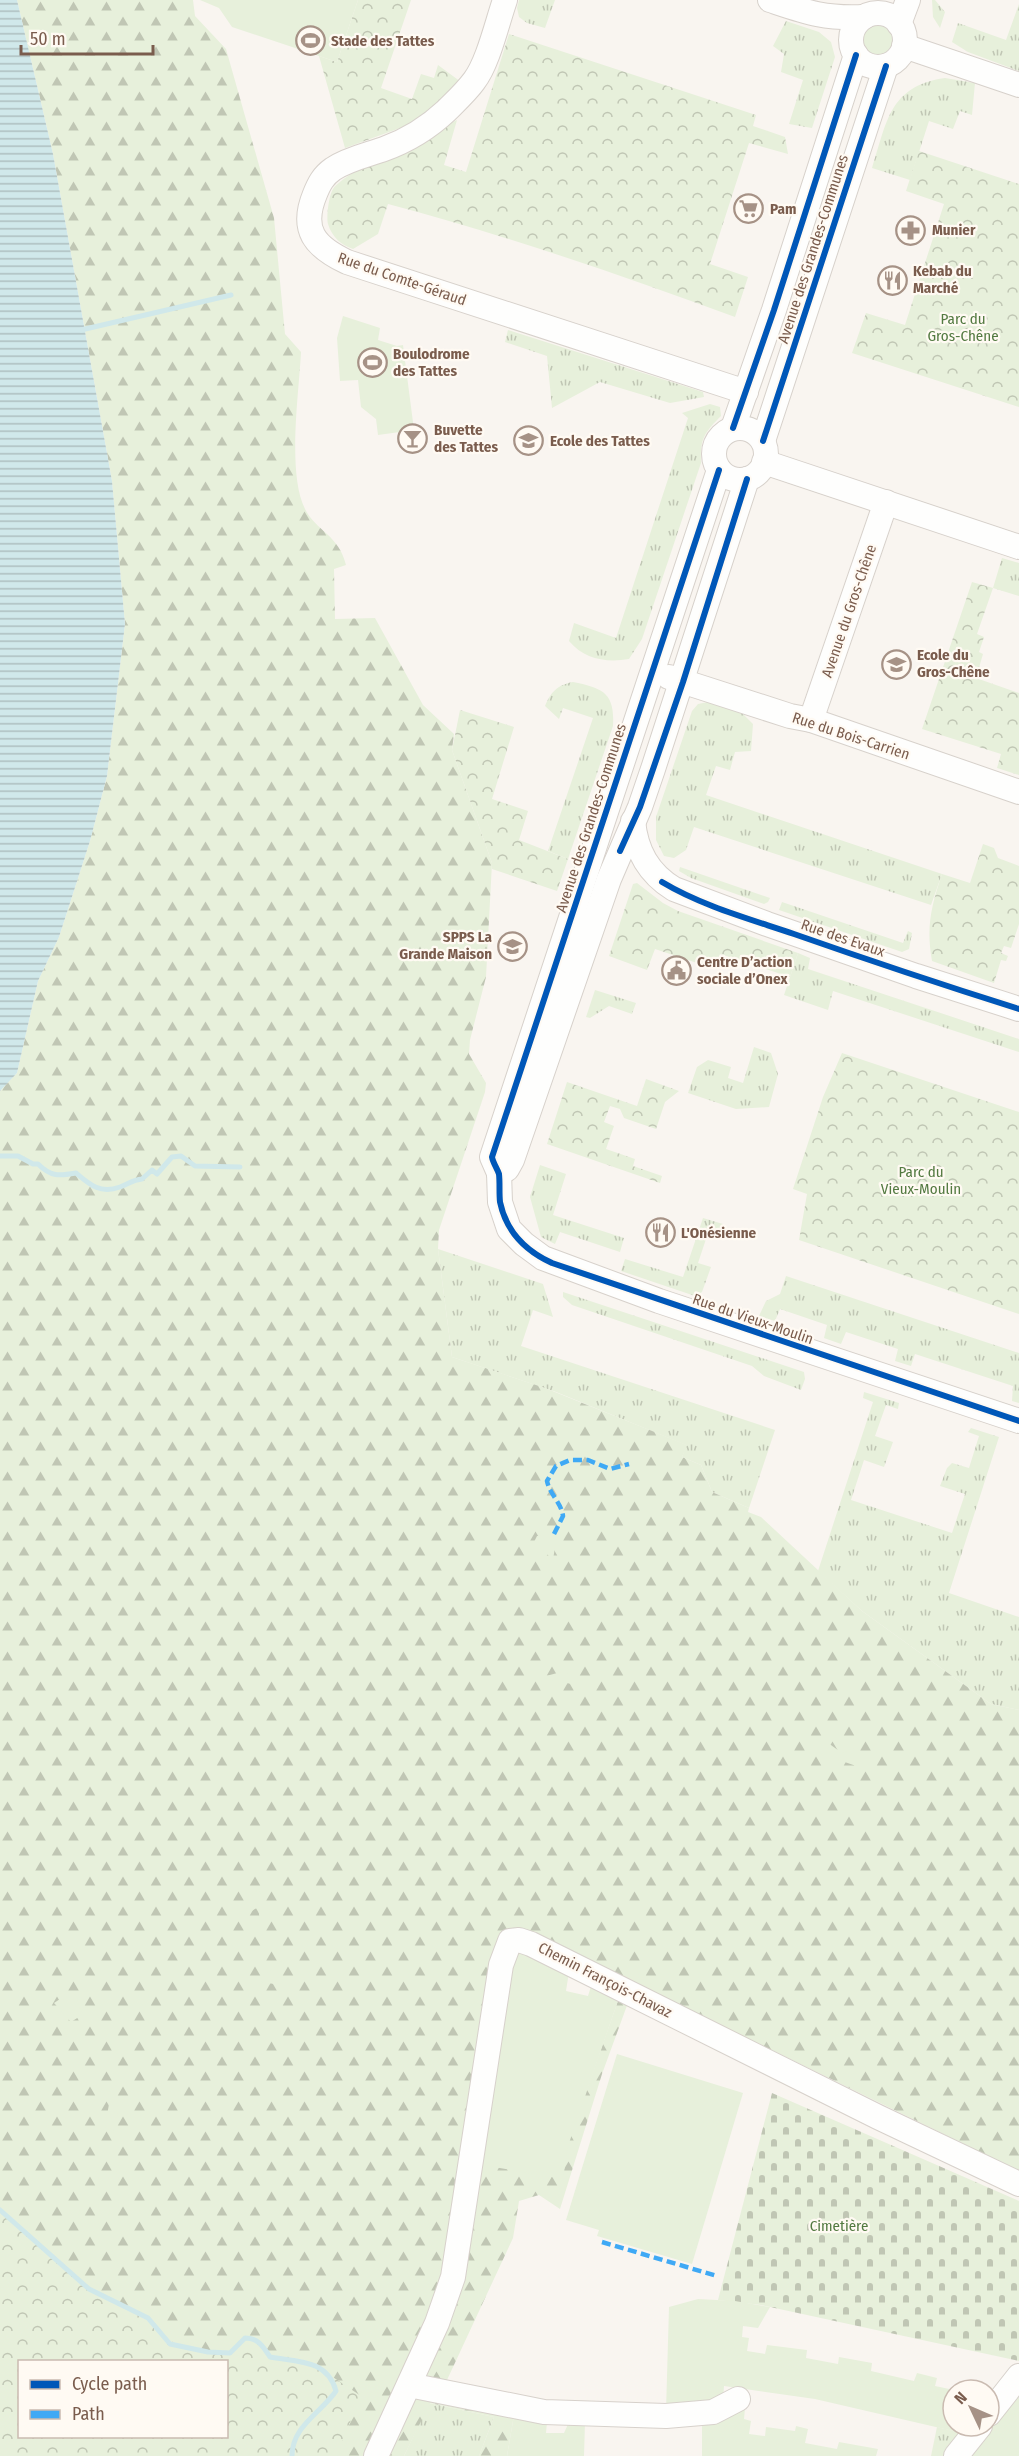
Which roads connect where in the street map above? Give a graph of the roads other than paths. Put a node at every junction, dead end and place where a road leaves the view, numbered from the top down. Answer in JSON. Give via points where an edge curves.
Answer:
{"nodes":[{"id":1,"x":505,"y":0,"type":"edge"},
{"id":2,"x":770,"y":0,"type":"edge"},
{"id":3,"x":908,"y":0,"type":"edge"},
{"id":4,"x":870,"y":11,"type":"edge"},
{"id":5,"x":816,"y":16,"type":"junction"},
{"id":6,"x":902,"y":35,"type":"junction"},
{"id":7,"x":854,"y":50,"type":"junction"},
{"id":8,"x":886,"y":66,"type":"junction"},
{"id":9,"x":1019,"y":85,"type":"edge"},
{"id":10,"x":746,"y":392,"type":"junction"},
{"id":11,"x":733,"y":428,"type":"junction"},
{"id":12,"x":764,"y":452,"type":"junction"},
{"id":13,"x":719,"y":470,"type":"junction"},
{"id":14,"x":747,"y":479,"type":"junction"},
{"id":15,"x":886,"y":502,"type":"junction"},
{"id":16,"x":1019,"y":547,"type":"edge"},
{"id":17,"x":652,"y":672,"type":"junction"},
{"id":18,"x":683,"y":682,"type":"junction"},
{"id":19,"x":811,"y":720,"type":"junction"},
{"id":20,"x":1019,"y":792,"type":"edge"},
{"id":21,"x":633,"y":821,"type":"junction"},
{"id":22,"x":1019,"y":1009,"type":"edge"},
{"id":23,"x":499,"y":1173,"type":"junction"},
{"id":24,"x":1019,"y":1421,"type":"edge"},
{"id":25,"x":1019,"y":2184,"type":"edge"},
{"id":26,"x":1019,"y":2376,"type":"edge"},
{"id":27,"x":409,"y":2385,"type":"junction"},
{"id":28,"x":738,"y":2399,"type":"dead end"},
{"id":29,"x":1001,"y":2399,"type":"edge"},
{"id":30,"x":970,"y":2438,"type":"edge"},
{"id":31,"x":376,"y":2456,"type":"edge"},
{"id":32,"x":956,"y":2456,"type":"edge"}],
"edges":[{"from":1,"to":10,"type":"street","name":"Rue du Comte-Géraud","via":[[478,75],[446,110],[431,124],[389,147],[326,174],[308,216],[313,238],[328,253],[346,262]]},
{"from":2,"to":5,"type":"street"},
{"from":3,"to":6,"type":"street"},
{"from":4,"to":5,"type":"street","via":[[842,18]]},
{"from":4,"to":6,"type":"street","via":[[889,16]]},
{"from":4,"to":7,"type":"street","via":[[855,26]]},
{"from":5,"to":7,"type":"street","via":[[838,30]]},
{"from":6,"to":8,"type":"street","via":[[896,60]]},
{"from":6,"to":9,"type":"street"},
{"from":7,"to":8,"type":"street","via":[[870,66]]},
{"from":7,"to":10,"type":"street","name":"Avenue des Grandes-Communes"},
{"from":8,"to":12,"type":"street","name":"Avenue des Grandes-Communes"},
{"from":10,"to":11,"type":"street","name":"Avenue des Grandes-Communes"},
{"from":11,"to":12,"type":"street","via":[[750,429]]},
{"from":11,"to":13,"type":"street","via":[[721,434],[714,445]]},
{"from":12,"to":14,"type":"street","via":[[760,471]]},
{"from":12,"to":15,"type":"street"},
{"from":13,"to":14,"type":"street","via":[[729,478]]},
{"from":13,"to":17,"type":"street","name":"Avenue des Grandes-Communes"},
{"from":14,"to":18,"type":"street"},
{"from":15,"to":16,"type":"street"},
{"from":15,"to":19,"type":"street","name":"Avenue du Gros-Chêne"},
{"from":17,"to":18,"type":"street","name":"Rue du Bois-Carrien"},
{"from":17,"to":23,"type":"street","name":"Avenue des Grandes-Communes","via":[[492,1157]]},
{"from":18,"to":19,"type":"street","name":"Rue du Bois-Carrien"},
{"from":18,"to":21,"type":"street"},
{"from":19,"to":20,"type":"street","name":"Rue du Bois-Carrien"},
{"from":21,"to":22,"type":"street","name":"Rue des Evaux","via":[[647,866],[674,889],[905,973]]},
{"from":21,"to":23,"type":"street","via":[[609,879],[512,1160]]},
{"from":23,"to":24,"type":"street","name":"Rue du Vieux-Moulin","via":[[500,1202],[509,1228],[543,1258]]},
{"from":25,"to":27,"type":"street","name":"Chemin François-Chavaz","via":[[531,1944],[510,1941],[501,1965],[453,2277]]},
{"from":26,"to":29,"type":"street"},
{"from":27,"to":28,"type":"street","via":[[544,2412],[666,2416],[713,2412]]},
{"from":27,"to":31,"type":"street","name":"Chemin François-Chavaz"},
{"from":30,"to":32,"type":"street"}]}
